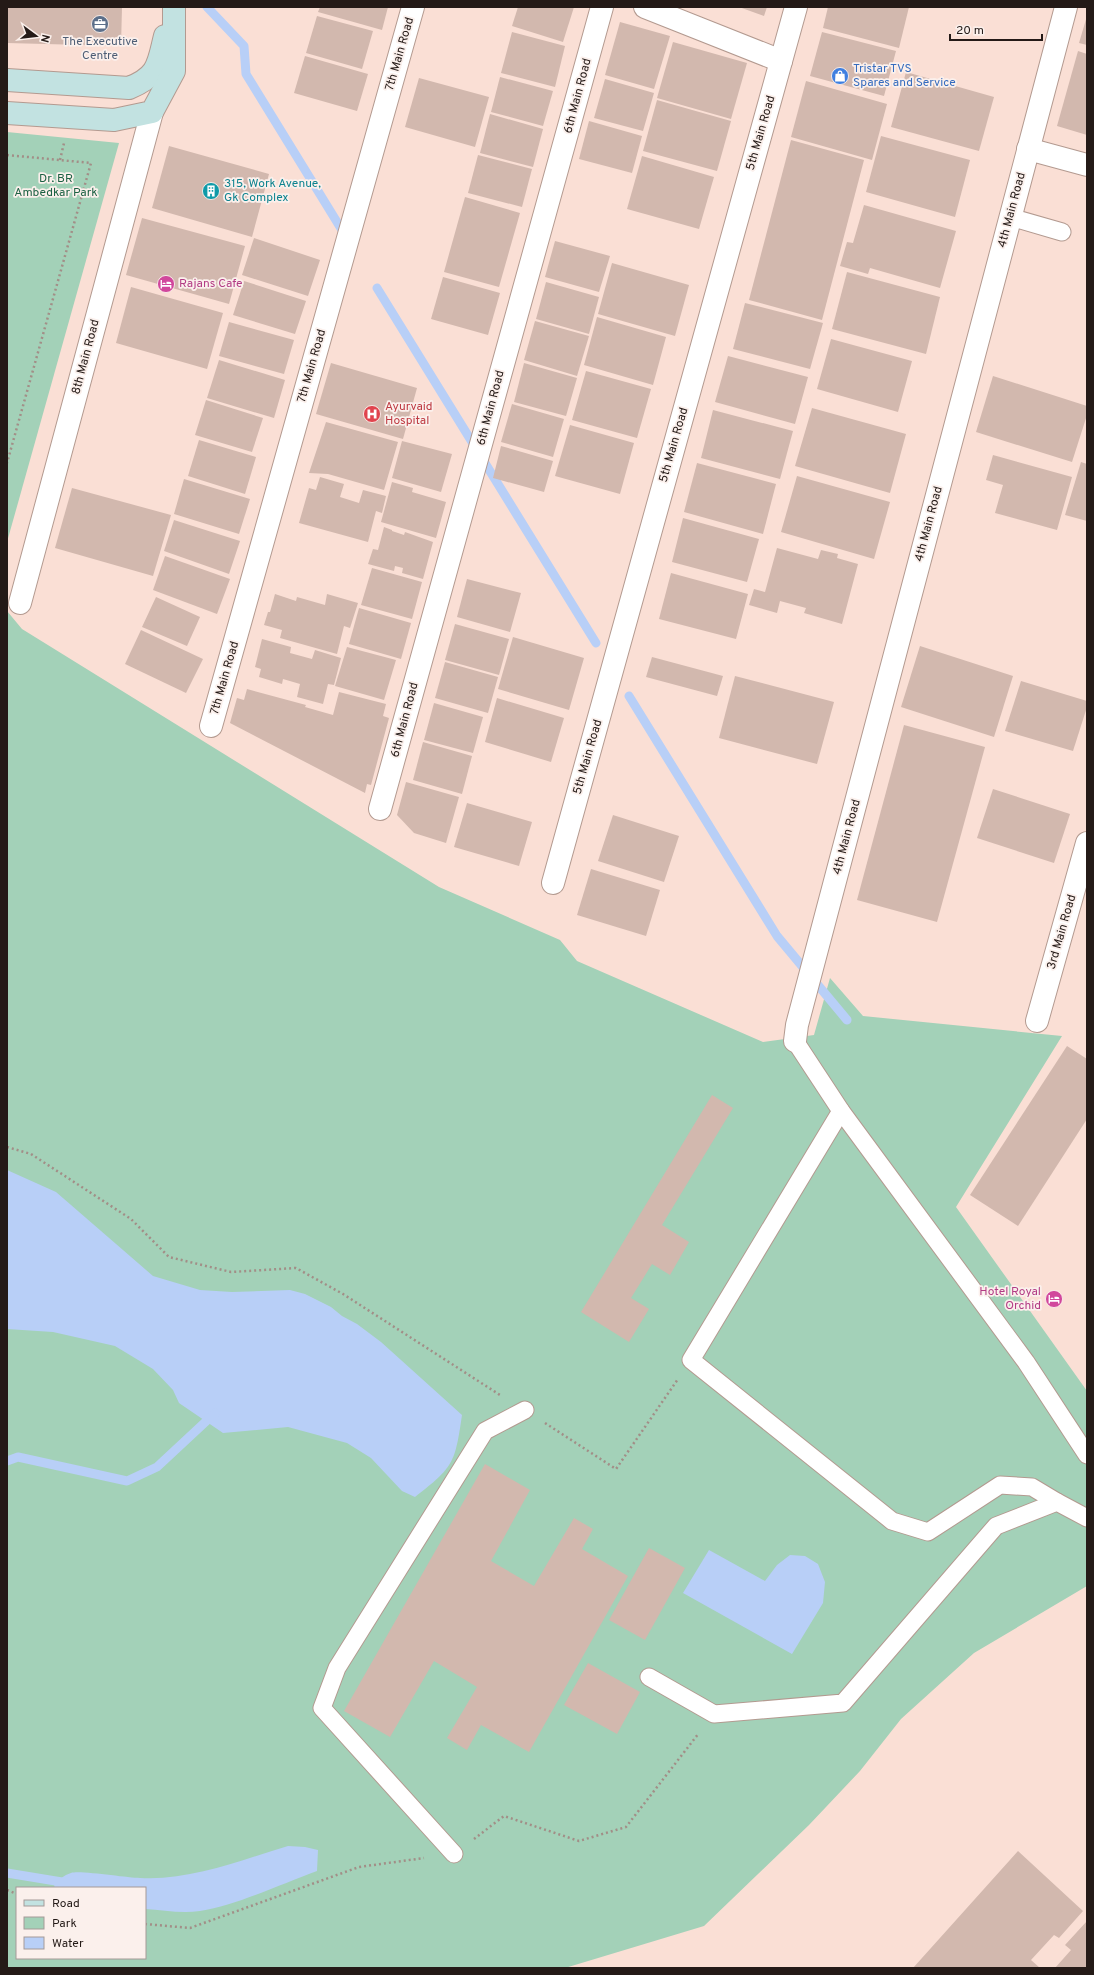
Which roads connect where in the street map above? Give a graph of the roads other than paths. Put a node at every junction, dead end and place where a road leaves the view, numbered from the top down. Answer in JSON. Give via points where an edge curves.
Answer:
{"nodes":[{"id":1,"x":173,"y":7,"type":"edge"},
{"id":2,"x":413,"y":7,"type":"edge"},
{"id":3,"x":602,"y":7,"type":"edge"},
{"id":4,"x":645,"y":7,"type":"edge"},
{"id":5,"x":796,"y":7,"type":"edge"},
{"id":6,"x":1066,"y":7,"type":"edge"},
{"id":7,"x":781,"y":61,"type":"junction"},
{"id":8,"x":7,"y":80,"type":"edge"},
{"id":9,"x":144,"y":82,"type":"junction"},
{"id":10,"x":152,"y":112,"type":"junction"},
{"id":11,"x":7,"y":113,"type":"edge"},
{"id":12,"x":1028,"y":149,"type":"junction"},
{"id":13,"x":1087,"y":165,"type":"edge"},
{"id":14,"x":1010,"y":217,"type":"junction"},
{"id":15,"x":1062,"y":232,"type":"dead end"},
{"id":16,"x":20,"y":603,"type":"dead end"},
{"id":17,"x":211,"y":726,"type":"dead end"},
{"id":18,"x":380,"y":809,"type":"dead end"},
{"id":19,"x":1087,"y":843,"type":"edge"},
{"id":20,"x":553,"y":883,"type":"dead end"},
{"id":21,"x":1037,"y":1021,"type":"dead end"},
{"id":22,"x":795,"y":1041,"type":"joint"},
{"id":23,"x":841,"y":1110,"type":"junction"},
{"id":24,"x":524,"y":1410,"type":"road end"},
{"id":25,"x":1087,"y":1455,"type":"edge"},
{"id":26,"x":1057,"y":1502,"type":"junction"},
{"id":27,"x":1087,"y":1518,"type":"edge"},
{"id":28,"x":649,"y":1677,"type":"dead end"},
{"id":29,"x":454,"y":1854,"type":"dead end"}],
"edges":[{"from":1,"to":9,"type":"street","via":[[158,67]]},
{"from":1,"to":10,"type":"street","via":[[174,72]]},
{"from":2,"to":17,"type":"street","name":"7th Main Road"},
{"from":3,"to":18,"type":"street","name":"6th Main Road"},
{"from":4,"to":7,"type":"street"},
{"from":5,"to":7,"type":"street","name":"5th Main Road"},
{"from":6,"to":12,"type":"street","name":"4th Main Road"},
{"from":7,"to":20,"type":"street","name":"5th Main Road"},
{"from":8,"to":9,"type":"street","via":[[129,88]]},
{"from":9,"to":10,"type":"street"},
{"from":10,"to":11,"type":"street","via":[[114,120]]},
{"from":10,"to":16,"type":"street","name":"8th Main Road"},
{"from":12,"to":13,"type":"street"},
{"from":12,"to":14,"type":"street","name":"4th Main Road"},
{"from":14,"to":15,"type":"lane"},
{"from":14,"to":22,"type":"street","name":"4th Main Road","via":[[797,1025]]},
{"from":19,"to":21,"type":"street","name":"3rd Main Road"},
{"from":22,"to":23,"type":"lane"},
{"from":23,"to":25,"type":"lane","via":[[1021,1356]]},
{"from":23,"to":26,"type":"lane","via":[[691,1360],[892,1521],[928,1532],[1000,1486],[1032,1487]]},
{"from":24,"to":29,"type":"lane","via":[[485,1431],[337,1668],[322,1708]]},
{"from":26,"to":27,"type":"lane"},
{"from":26,"to":28,"type":"lane","via":[[996,1526],[843,1703],[714,1714]]}]}
